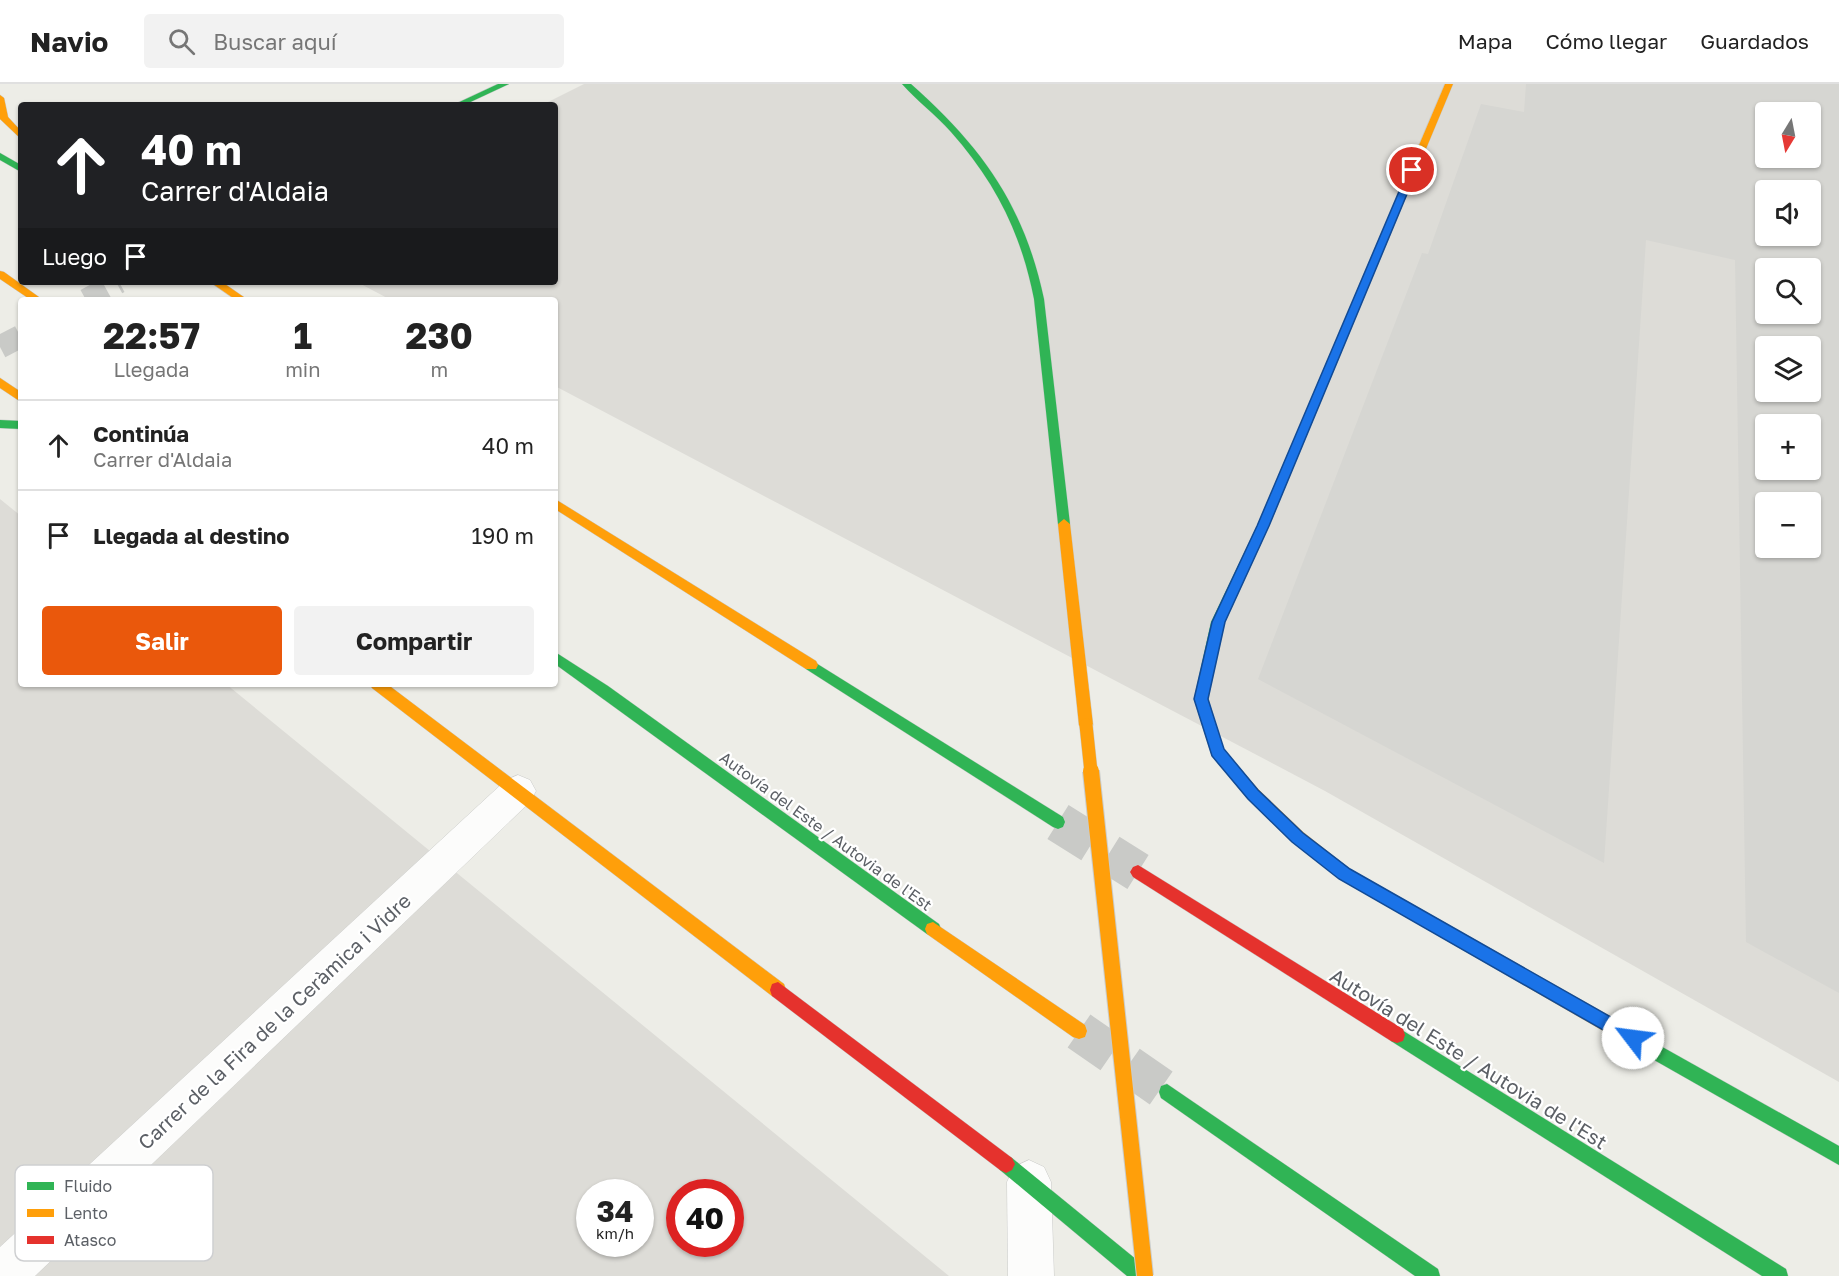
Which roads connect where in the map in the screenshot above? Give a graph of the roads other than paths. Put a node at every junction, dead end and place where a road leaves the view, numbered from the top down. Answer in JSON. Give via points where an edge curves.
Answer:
{"nodes":[{"id":1,"x":6,"y":84,"type":"edge"},
{"id":2,"x":505,"y":84,"type":"edge"},
{"id":3,"x":906,"y":84,"type":"edge"},
{"id":4,"x":917,"y":84,"type":"edge"},
{"id":5,"x":1449,"y":84,"type":"edge"},
{"id":6,"x":0,"y":97,"type":"edge"},
{"id":7,"x":464,"y":102,"type":"edge"},
{"id":8,"x":930,"y":103,"type":"junction"},
{"id":9,"x":18,"y":133,"type":"edge"},
{"id":10,"x":0,"y":156,"type":"edge"},
{"id":11,"x":18,"y":167,"type":"edge"},
{"id":12,"x":0,"y":274,"type":"edge"},
{"id":13,"x":220,"y":285,"type":"edge"},
{"id":14,"x":34,"y":297,"type":"edge"},
{"id":15,"x":238,"y":297,"type":"edge"},
{"id":16,"x":0,"y":382,"type":"edge"},
{"id":17,"x":18,"y":396,"type":"edge"},
{"id":18,"x":0,"y":424,"type":"edge"},
{"id":19,"x":18,"y":425,"type":"edge"},
{"id":20,"x":558,"y":505,"type":"edge"},
{"id":21,"x":558,"y":659,"type":"edge"},
{"id":22,"x":380,"y":687,"type":"edge"},
{"id":23,"x":518,"y":791,"type":"junction"},
{"id":24,"x":1058,"y":822,"type":"tunnel mouth"},
{"id":25,"x":1138,"y":872,"type":"tunnel mouth"},
{"id":26,"x":1079,"y":1031,"type":"tunnel mouth"},
{"id":27,"x":1167,"y":1092,"type":"tunnel mouth"},
{"id":28,"x":1839,"y":1156,"type":"edge"},
{"id":29,"x":120,"y":1165,"type":"edge"},
{"id":30,"x":1029,"y":1182,"type":"junction"},
{"id":31,"x":18,"y":1261,"type":"edge"},
{"id":32,"x":2,"y":1276,"type":"edge"},
{"id":33,"x":1030,"y":1276,"type":"edge"},
{"id":34,"x":1143,"y":1276,"type":"edge"},
{"id":35,"x":1431,"y":1276,"type":"edge"},
{"id":36,"x":1779,"y":1276,"type":"edge"}],
"edges":[{"from":1,"to":6,"type":"main road"},
{"from":2,"to":7,"type":"main road"},
{"from":3,"to":8,"type":"main road"},
{"from":4,"to":8,"type":"main road"},
{"from":5,"to":28,"type":"main road","via":[[1263,526],[1218,622],[1201,699],[1217,752],[1298,837],[1345,874]]},
{"from":6,"to":9,"type":"main road","via":[[4,118]]},
{"from":8,"to":34,"type":"main road","bridge":true,"via":[[964,137],[988,171],[1015,217],[1033,267],[1086,725]]},
{"from":10,"to":11,"type":"main road"},
{"from":12,"to":14,"type":"main road"},
{"from":13,"to":15,"type":"main road"},
{"from":16,"to":17,"type":"main road"},
{"from":18,"to":19,"type":"main road"},
{"from":20,"to":24,"type":"main road"},
{"from":21,"to":26,"type":"main road","name":"Autovía del Este / Autovia de l'Est","via":[[825,854]]},
{"from":22,"to":23,"type":"main road"},
{"from":23,"to":29,"type":"street","name":"Carrer de la Fira de la Ceràmica i Vidre"},
{"from":23,"to":30,"type":"main road"},
{"from":25,"to":36,"type":"main road","name":"Autovía del Este / Autovia de l'Est"},
{"from":27,"to":35,"type":"main road"},
{"from":30,"to":33,"type":"street"},
{"from":30,"to":34,"type":"main road"},
{"from":31,"to":32,"type":"street","name":"Carrer de la Fira de la Ceràmica i Vidre"}]}
